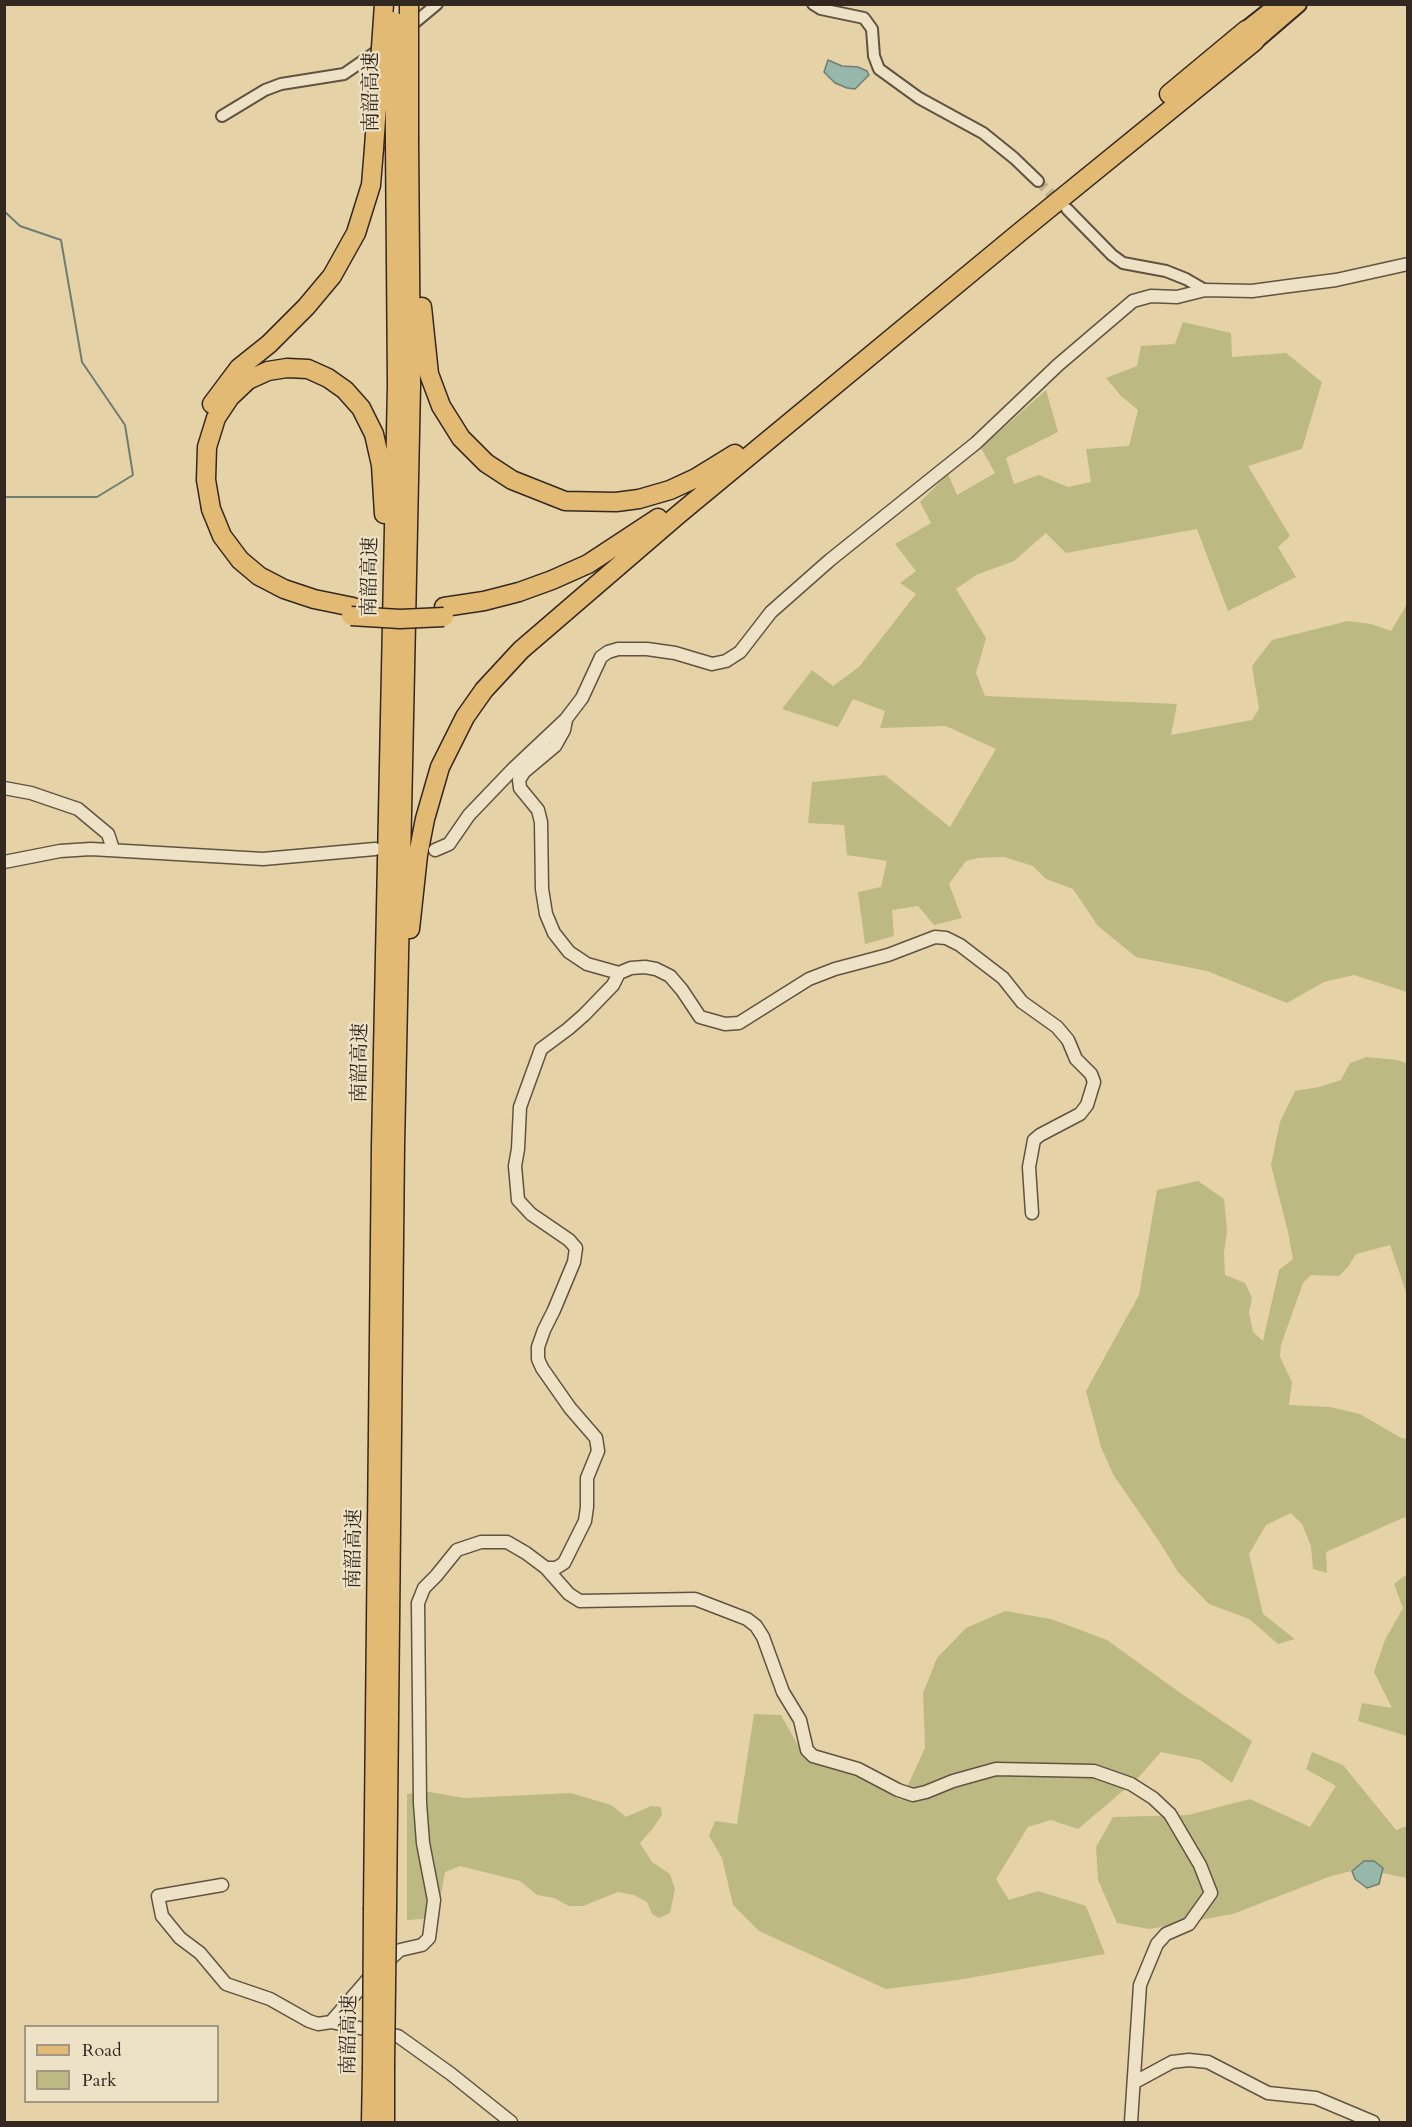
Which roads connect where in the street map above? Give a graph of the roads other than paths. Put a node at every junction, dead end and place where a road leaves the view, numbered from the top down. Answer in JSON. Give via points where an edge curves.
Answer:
{"nodes":[{"id":1,"x":384,"y":4,"type":"edge"},
{"id":2,"x":394,"y":4,"type":"edge"},
{"id":3,"x":409,"y":4,"type":"edge"},
{"id":4,"x":437,"y":4,"type":"edge"},
{"id":5,"x":813,"y":4,"type":"edge"},
{"id":6,"x":1279,"y":4,"type":"edge"},
{"id":7,"x":1298,"y":4,"type":"edge"},
{"id":8,"x":1251,"y":35,"type":"junction"},
{"id":9,"x":222,"y":116,"type":"dead end"},
{"id":10,"x":408,"y":138,"type":"junction"},
{"id":11,"x":1038,"y":181,"type":"tunnel mouth"},
{"id":12,"x":1066,"y":209,"type":"tunnel mouth"},
{"id":13,"x":1407,"y":264,"type":"edge"},
{"id":14,"x":1205,"y":290,"type":"junction"},
{"id":15,"x":759,"y":438,"type":"junction"},
{"id":16,"x":663,"y":528,"type":"junction"},
{"id":17,"x":352,"y":611,"type":"junction"},
{"id":18,"x":444,"y":612,"type":"junction"},
{"id":19,"x":566,"y":719,"type":"junction"},
{"id":20,"x":4,"y":788,"type":"edge"},
{"id":21,"x":388,"y":802,"type":"junction"},
{"id":22,"x":113,"y":849,"type":"junction"},
{"id":23,"x":375,"y":849,"type":"dead end"},
{"id":24,"x":435,"y":850,"type":"dead end"},
{"id":25,"x":4,"y":862,"type":"edge"},
{"id":26,"x":619,"y":973,"type":"junction"},
{"id":27,"x":395,"y":1146,"type":"junction"},
{"id":28,"x":1032,"y":1213,"type":"dead end"},
{"id":29,"x":546,"y":1568,"type":"junction"},
{"id":30,"x":222,"y":1885,"type":"dead end"},
{"id":31,"x":380,"y":1908,"type":"junction"},
{"id":32,"x":331,"y":2022,"type":"junction"},
{"id":33,"x":378,"y":2068,"type":"junction"},
{"id":34,"x":1134,"y":2082,"type":"junction"},
{"id":35,"x":371,"y":2122,"type":"edge"},
{"id":36,"x":384,"y":2122,"type":"edge"},
{"id":37,"x":511,"y":2122,"type":"edge"},
{"id":38,"x":1131,"y":2122,"type":"edge"},
{"id":39,"x":1373,"y":2122,"type":"edge"}],
"edges":[{"from":1,"to":17,"type":"highway","bridge":true,"via":[[371,185],[356,233],[332,276],[306,307],[238,368],[217,394],[203,419],[193,478],[210,536],[227,561],[247,580],[277,597],[312,608]]},
{"from":2,"to":10,"type":"highway","name":"南韶高速","bridge":true},
{"from":3,"to":10,"type":"highway","bridge":true,"via":[[419,93]]},
{"from":4,"to":9,"type":"street","via":[[344,74],[281,84]]},
{"from":5,"to":11,"type":"street","via":[[864,18],[872,29],[873,56],[879,69],[919,98],[983,134]]},
{"from":6,"to":8,"type":"main road"},
{"from":7,"to":8,"type":"main road"},
{"from":8,"to":15,"type":"highway"},
{"from":8,"to":16,"type":"highway"},
{"from":10,"to":15,"type":"highway","via":[[419,221],[422,323],[429,374],[441,406],[461,438],[486,463],[512,480],[565,501],[639,500],[670,490],[720,465]]},
{"from":10,"to":21,"type":"highway","name":"南韶高速"},
{"from":10,"to":27,"type":"highway","name":"南韶高速","via":[[411,385]]},
{"from":12,"to":14,"type":"street","via":[[1123,263],[1166,271]]},
{"from":13,"to":14,"type":"street","via":[[1336,280],[1252,291]]},
{"from":14,"to":19,"type":"street","via":[[1133,301],[976,443],[771,612],[740,652],[712,664],[647,649],[608,652]]},
{"from":15,"to":18,"type":"highway","via":[[656,520],[588,564],[519,592]]},
{"from":16,"to":18,"type":"highway","via":[[613,561],[534,597],[498,607]]},
{"from":16,"to":27,"type":"highway","via":[[544,628],[484,690],[465,717],[440,767],[418,855]]},
{"from":17,"to":18,"type":"highway"},
{"from":17,"to":21,"type":"highway","via":[[284,589],[259,576],[240,560],[222,536],[211,509],[206,480],[207,447],[216,418],[248,380],[268,371],[308,369],[328,378],[361,408],[374,434],[384,510]]},
{"from":19,"to":24,"type":"street","via":[[469,815],[449,844]]},
{"from":19,"to":26,"type":"street","via":[[555,746],[519,780],[541,822],[546,914],[569,952],[587,964]]},
{"from":20,"to":22,"type":"street","via":[[31,792],[78,809],[108,834]]},
{"from":21,"to":31,"type":"highway","name":"南韶高速","via":[[381,1146]]},
{"from":22,"to":23,"type":"street","via":[[263,859]]},
{"from":22,"to":25,"type":"street","via":[[60,851]]},
{"from":26,"to":28,"type":"street","via":[[656,969],[670,976],[700,1017],[732,1024],[809,979],[835,969],[935,937],[960,945],[1003,978],[1022,1002],[1056,1027],[1094,1082],[1080,1114],[1034,1140],[1029,1167]]},
{"from":26,"to":29,"type":"street","via":[[613,985],[584,1015],[541,1049],[518,1118],[518,1200],[576,1248],[574,1262],[538,1347],[538,1359],[565,1402],[596,1438],[598,1451],[587,1478],[585,1521],[564,1563]]},
{"from":27,"to":31,"type":"highway","name":"南韶高速"},
{"from":29,"to":32,"type":"street","via":[[507,1542],[481,1542],[457,1550],[420,1594],[420,1803],[424,1854],[434,1900],[432,1929],[422,1945],[400,1950],[369,1978]]},
{"from":29,"to":34,"type":"street","via":[[580,1601],[695,1599],[747,1619],[763,1637],[783,1692],[800,1720],[807,1750],[813,1756],[858,1769],[898,1790],[913,1795],[996,1769],[1094,1771],[1131,1784],[1153,1798],[1170,1814],[1185,1838],[1211,1893],[1189,1924],[1166,1934],[1149,1959],[1140,1985]]},
{"from":30,"to":32,"type":"street","via":[[158,1896],[162,1916],[171,1930],[200,1953],[226,1984],[270,1999],[309,2021]]},
{"from":31,"to":33,"type":"highway","name":"南韶高速","bridge":true},
{"from":32,"to":37,"type":"street","via":[[398,2036]]},
{"from":33,"to":35,"type":"highway","name":"南韶高速"},
{"from":33,"to":36,"type":"highway","name":"南韶高速"},
{"from":34,"to":38,"type":"street"},
{"from":34,"to":39,"type":"street","via":[[1172,2061],[1208,2062],[1268,2093],[1316,2098]]}]}
